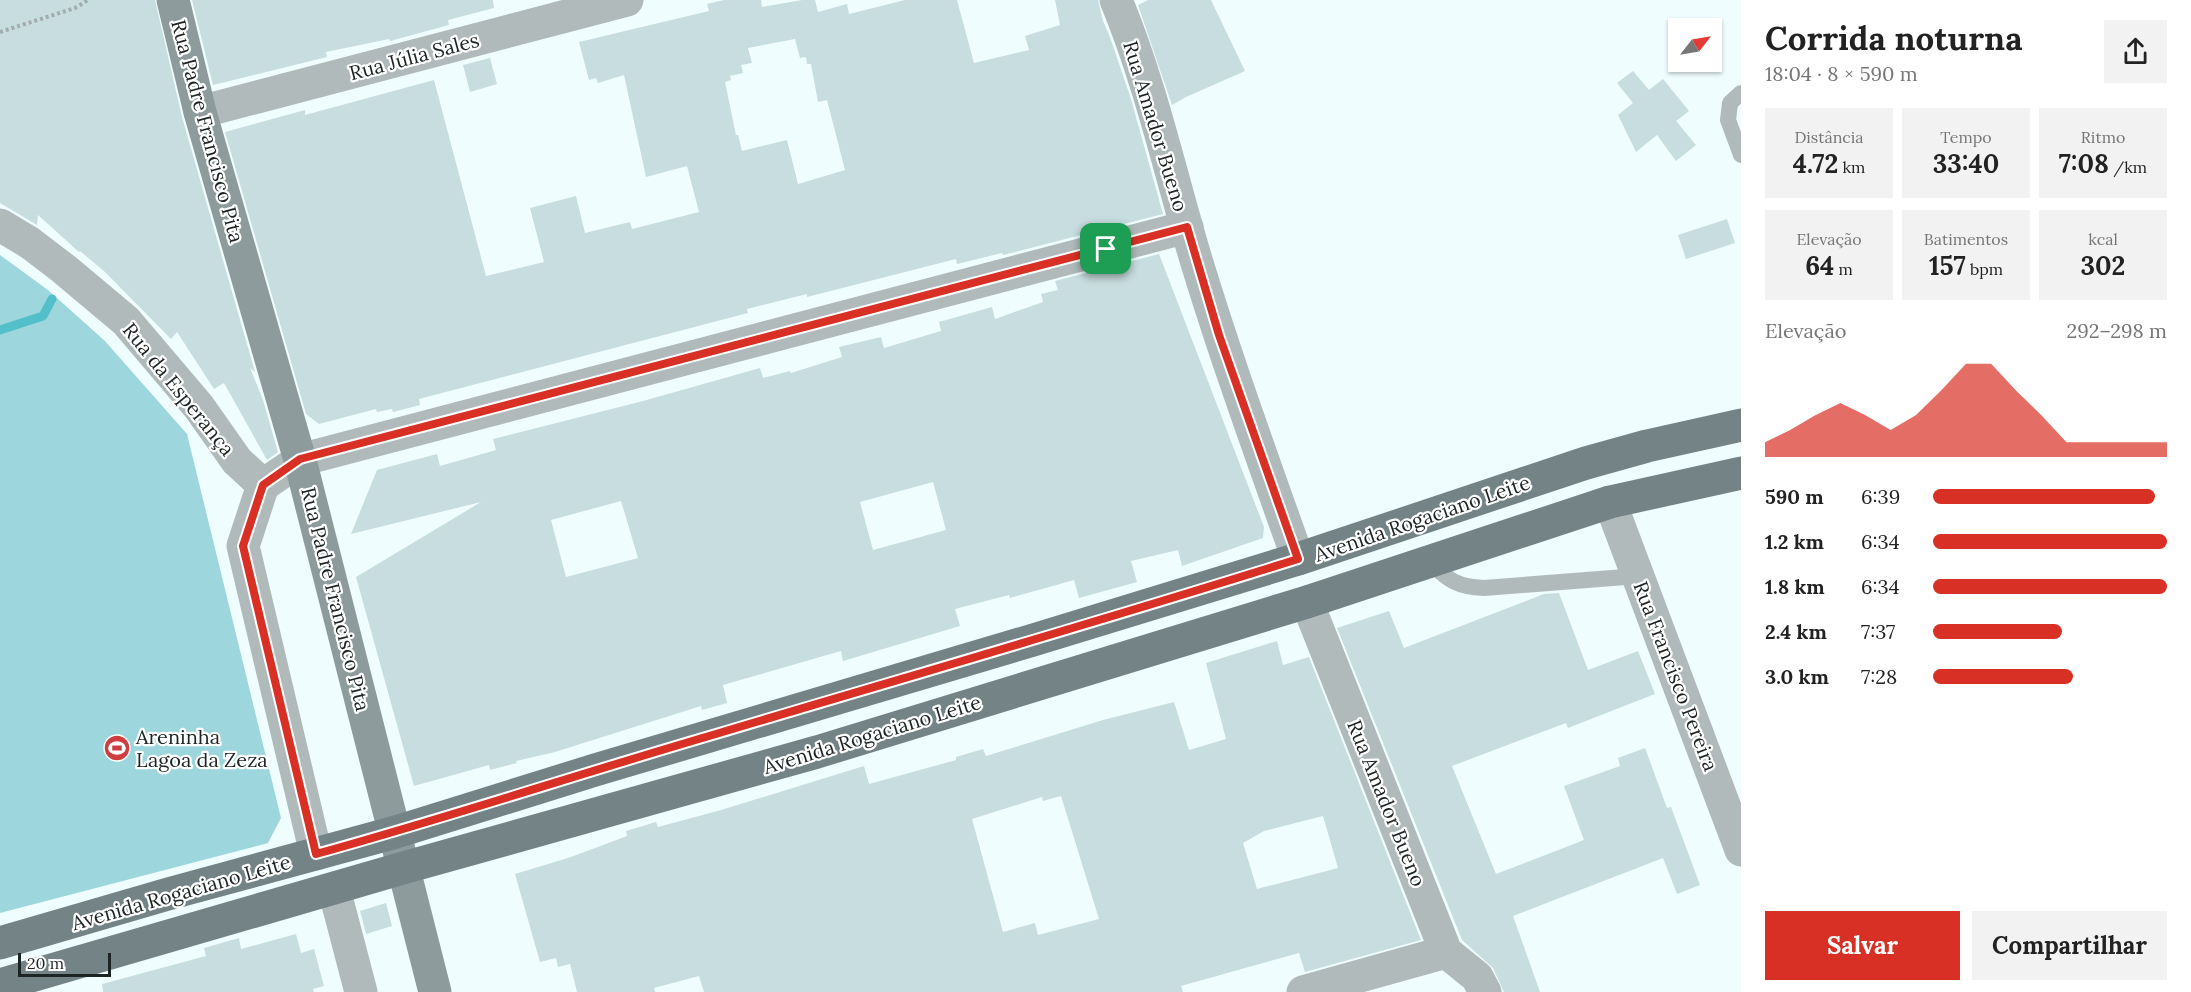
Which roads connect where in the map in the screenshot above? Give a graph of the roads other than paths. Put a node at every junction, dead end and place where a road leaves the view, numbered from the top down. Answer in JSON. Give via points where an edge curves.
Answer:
{"nodes":[{"id":1,"x":173,"y":0,"type":"edge"},
{"id":2,"x":627,"y":0,"type":"edge"},
{"id":3,"x":1116,"y":0,"type":"edge"},
{"id":4,"x":1741,"y":93,"type":"edge"},
{"id":5,"x":200,"y":112,"type":"junction"},
{"id":6,"x":1741,"y":155,"type":"edge"},
{"id":7,"x":0,"y":225,"type":"edge"},
{"id":8,"x":1187,"y":227,"type":"junction"},
{"id":9,"x":1741,"y":425,"type":"edge"},
{"id":10,"x":300,"y":459,"type":"junction"},
{"id":11,"x":1741,"y":473,"type":"edge"},
{"id":12,"x":263,"y":485,"type":"junction"},
{"id":13,"x":1610,"y":502,"type":"junction"},
{"id":14,"x":1298,"y":559,"type":"junction"},
{"id":15,"x":1429,"y":562,"type":"junction"},
{"id":16,"x":1638,"y":576,"type":"junction"},
{"id":17,"x":1307,"y":602,"type":"junction"},
{"id":18,"x":396,"y":832,"type":"junction"},
{"id":19,"x":1741,"y":850,"type":"edge"},
{"id":20,"x":316,"y":854,"type":"junction"},
{"id":21,"x":403,"y":868,"type":"junction"},
{"id":22,"x":333,"y":889,"type":"junction"},
{"id":23,"x":0,"y":943,"type":"edge"},
{"id":24,"x":1446,"y":952,"type":"junction"},
{"id":25,"x":0,"y":985,"type":"edge"},
{"id":26,"x":361,"y":992,"type":"edge"},
{"id":27,"x":435,"y":992,"type":"edge"},
{"id":28,"x":1303,"y":992,"type":"edge"},
{"id":29,"x":1485,"y":992,"type":"edge"}],
"edges":[{"from":1,"to":5,"type":"street","name":"Rua Padre Francisco Pita"},
{"from":2,"to":5,"type":"street","name":"Rua Júlia Sales"},
{"from":3,"to":8,"type":"street","name":"Rua Amador Bueno","via":[[1150,92]]},
{"from":4,"to":6,"type":"lane","via":[[1730,103],[1728,120]]},
{"from":5,"to":10,"type":"street","name":"Rua Padre Francisco Pita"},
{"from":7,"to":12,"type":"street","name":"Rua da Esperança","via":[[30,243],[126,321],[199,407],[237,460]]},
{"from":8,"to":10,"type":"street"},
{"from":8,"to":14,"type":"street","name":"Rua Amador Bueno","via":[[1219,335]]},
{"from":9,"to":14,"type":"main road","name":"Avenida Rogaciano Leite","via":[[1586,463]]},
{"from":10,"to":12,"type":"street"},
{"from":10,"to":18,"type":"street","name":"Rua Padre Francisco Pita"},
{"from":11,"to":13,"type":"main road","name":"Avenida Rogaciano Leite"},
{"from":12,"to":20,"type":"street","via":[[243,546]]},
{"from":13,"to":15,"type":"main road","name":"Avenida Rogaciano Leite"},
{"from":13,"to":16,"type":"street","name":"Rua Francisco Pereira"},
{"from":14,"to":18,"type":"main road","name":"Avenida Rogaciano Leite"},
{"from":15,"to":16,"type":"lane","via":[[1448,579],[1466,587]]},
{"from":15,"to":17,"type":"main road","name":"Avenida Rogaciano Leite"},
{"from":16,"to":19,"type":"street","name":"Rua Francisco Pereira"},
{"from":17,"to":21,"type":"main road","name":"Avenida Rogaciano Leite","via":[[806,755]]},
{"from":17,"to":24,"type":"street","name":"Rua Amador Bueno"},
{"from":18,"to":20,"type":"main road","name":"Avenida Rogaciano Leite"},
{"from":18,"to":21,"type":"street","name":"Rua Padre Francisco Pita"},
{"from":20,"to":23,"type":"main road","name":"Avenida Rogaciano Leite"},
{"from":21,"to":22,"type":"main road","name":"Avenida Rogaciano Leite"},
{"from":21,"to":27,"type":"street","name":"Rua Padre Francisco Pita"},
{"from":22,"to":25,"type":"main road","name":"Avenida Rogaciano Leite"},
{"from":22,"to":26,"type":"street"},
{"from":24,"to":28,"type":"street"},
{"from":24,"to":29,"type":"street","name":"Rua Amador Bueno","via":[[1477,977]]}]}
